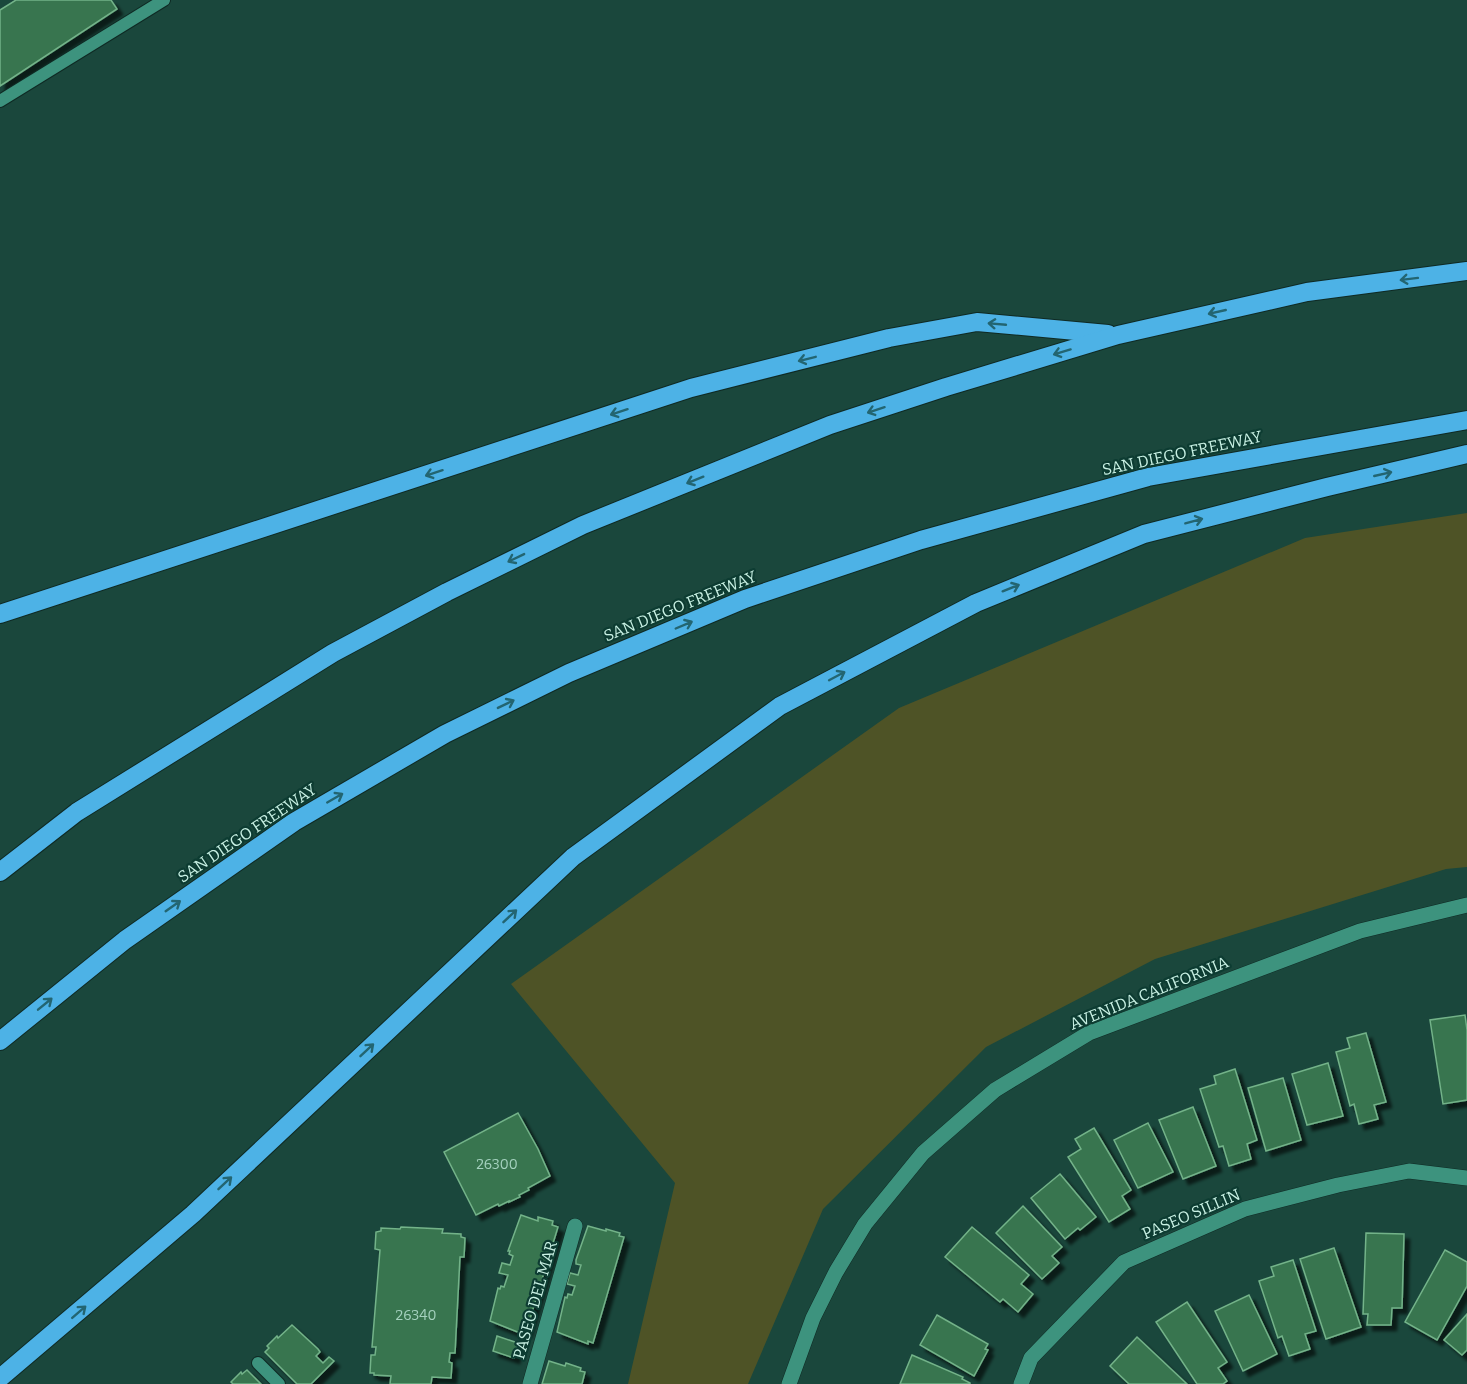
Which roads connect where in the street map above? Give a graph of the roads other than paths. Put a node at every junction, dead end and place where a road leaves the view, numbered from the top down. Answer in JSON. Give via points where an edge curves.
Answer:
{"nodes":[{"id":1,"x":164,"y":0,"type":"edge"},
{"id":2,"x":146,"y":4,"type":"edge"},
{"id":3,"x":0,"y":101,"type":"edge"},
{"id":4,"x":1467,"y":271,"type":"edge"},
{"id":5,"x":1119,"y":335,"type":"junction"},
{"id":6,"x":1467,"y":420,"type":"edge"},
{"id":7,"x":1467,"y":454,"type":"edge"},
{"id":8,"x":0,"y":614,"type":"edge"},
{"id":9,"x":0,"y":872,"type":"edge"},
{"id":10,"x":1467,"y":905,"type":"edge"},
{"id":11,"x":0,"y":1041,"type":"edge"},
{"id":12,"x":1467,"y":1178,"type":"edge"},
{"id":13,"x":575,"y":1226,"type":"dead end"},
{"id":14,"x":258,"y":1363,"type":"dead end"},
{"id":15,"x":0,"y":1378,"type":"edge"},
{"id":16,"x":279,"y":1384,"type":"edge"},
{"id":17,"x":530,"y":1384,"type":"edge"},
{"id":18,"x":789,"y":1384,"type":"edge"},
{"id":19,"x":1021,"y":1384,"type":"edge"}],
"edges":[{"from":1,"to":2,"type":"lane"},
{"from":2,"to":3,"type":"lane"},
{"from":4,"to":5,"type":"highway","one_way":true,"via":[[1307,292]]},
{"from":5,"to":8,"type":"highway","one_way":true,"via":[[977,322],[878,341],[691,388]]},
{"from":5,"to":9,"type":"highway","one_way":true,"via":[[830,425],[583,525],[333,653],[77,812]]},
{"from":11,"to":6,"type":"highway","name":"SAN DIEGO FREEWAY","one_way":true,"via":[[125,939],[294,822],[445,734],[569,673],[745,599],[921,540],[1148,477]]},
{"from":15,"to":7,"type":"highway","one_way":true,"via":[[193,1214],[573,857],[780,706],[976,603],[1144,534]]},
{"from":10,"to":18,"type":"street","name":"AVENIDA CALIFORNIA","via":[[1360,931],[1089,1033],[994,1090],[923,1153],[865,1224],[813,1318]]},
{"from":12,"to":19,"type":"street","name":"PASEO SILLIN","via":[[1409,1171],[1338,1185],[1245,1209],[1124,1262],[1031,1358]]},
{"from":13,"to":17,"type":"street","name":"PASEO DEL MAR"},
{"from":14,"to":16,"type":"lane"}]}
